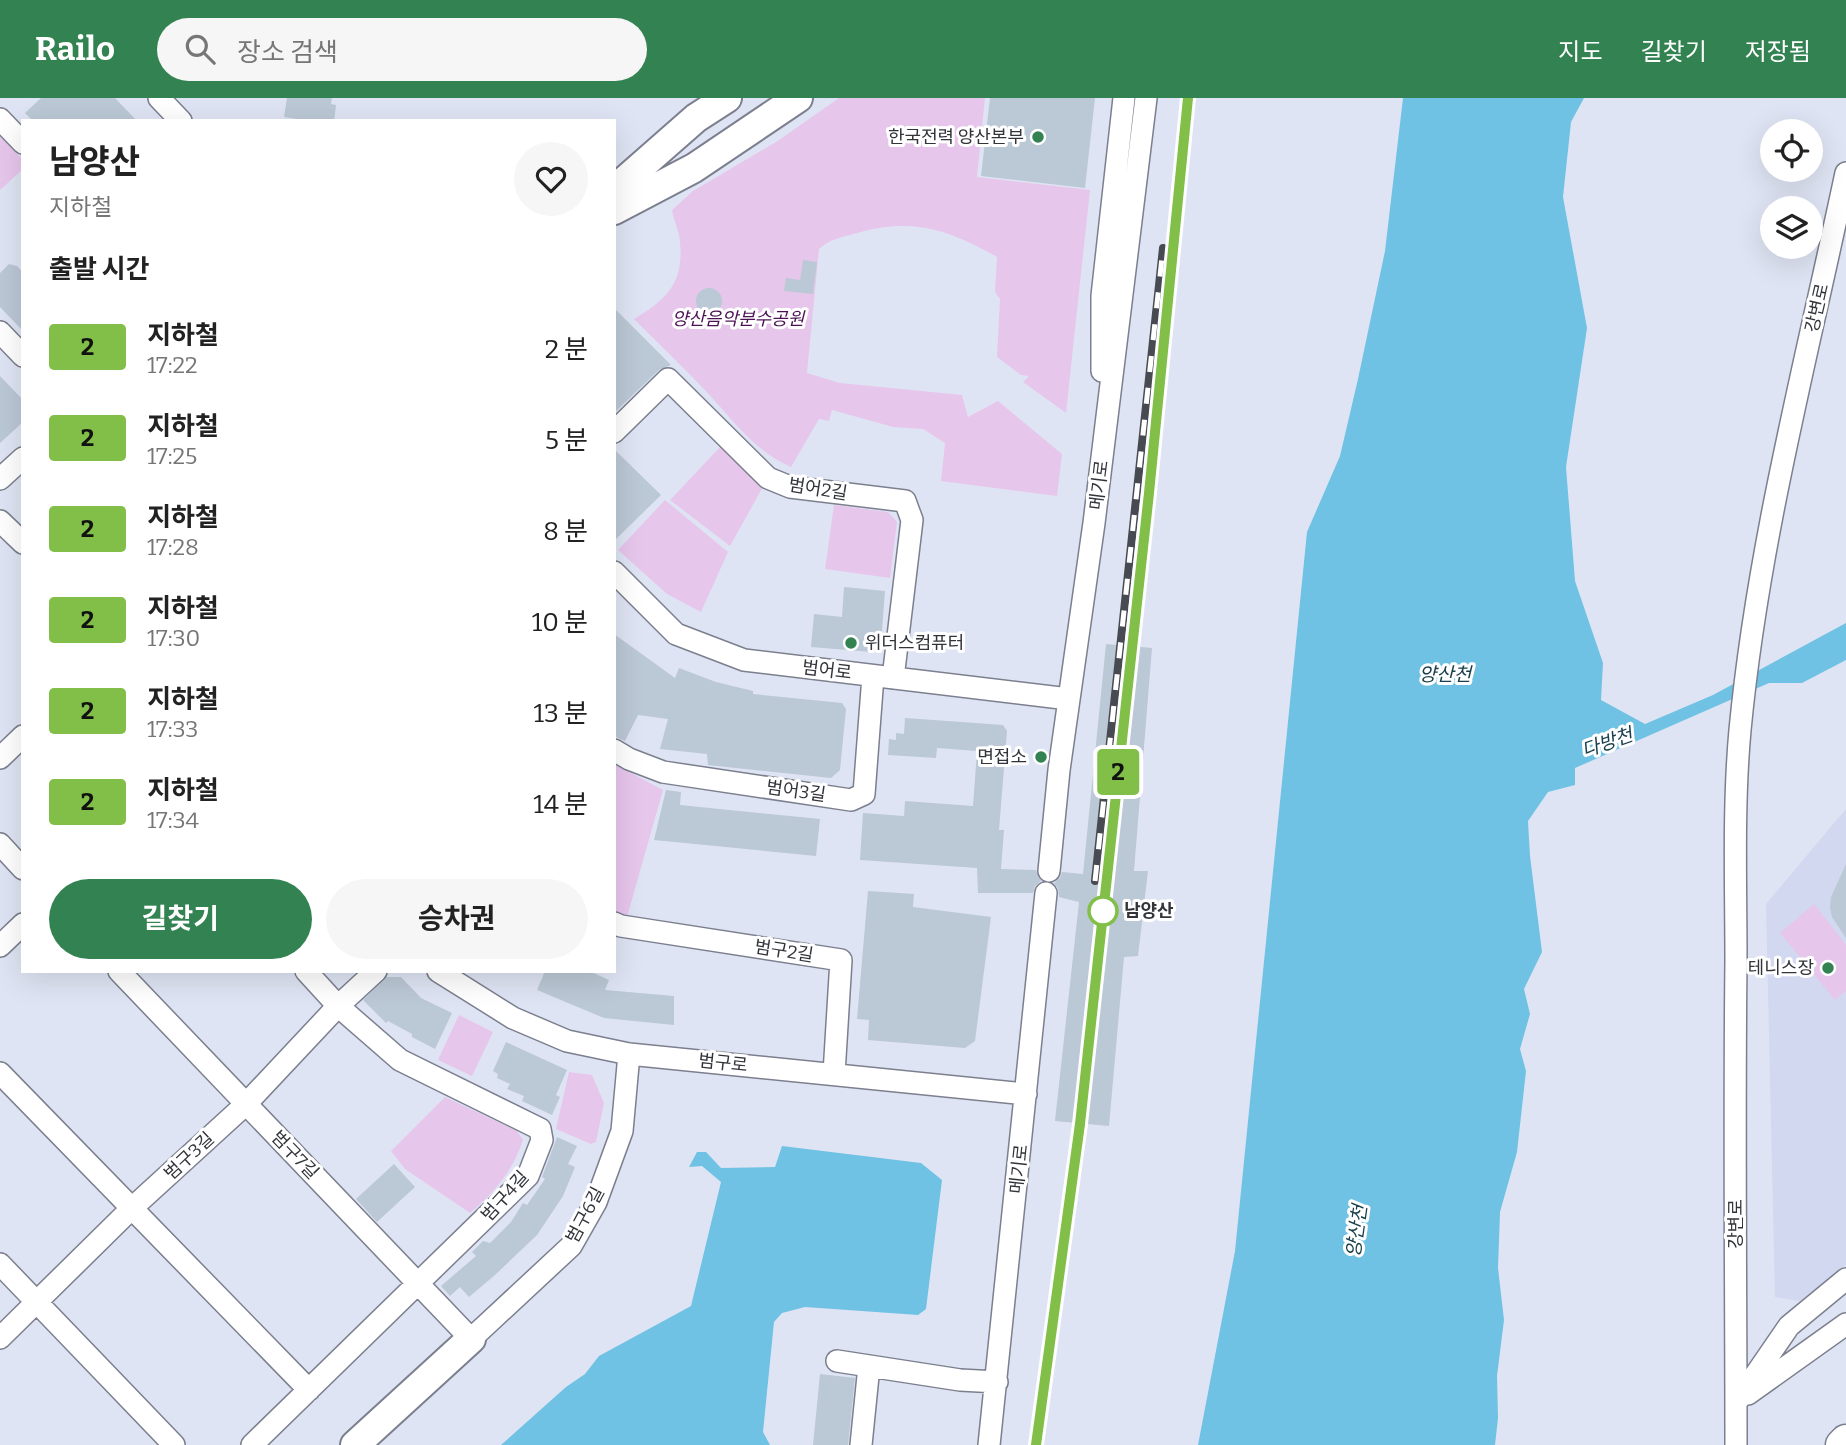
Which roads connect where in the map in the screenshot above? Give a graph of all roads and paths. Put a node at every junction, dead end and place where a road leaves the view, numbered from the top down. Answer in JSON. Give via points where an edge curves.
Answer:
{"nodes":[{"id":1,"x":159,"y":98,"type":"edge"},
{"id":2,"x":692,"y":98,"type":"edge"},
{"id":3,"x":727,"y":98,"type":"edge"},
{"id":4,"x":776,"y":98,"type":"edge"},
{"id":5,"x":798,"y":98,"type":"edge"},
{"id":6,"x":1124,"y":98,"type":"edge"},
{"id":7,"x":1146,"y":98,"type":"edge"},
{"id":8,"x":0,"y":119,"type":"edge"},
{"id":9,"x":179,"y":119,"type":"edge"},
{"id":10,"x":21,"y":141,"type":"edge"},
{"id":11,"x":1846,"y":173,"type":"edge"},
{"id":12,"x":616,"y":176,"type":"edge"},
{"id":13,"x":616,"y":188,"type":"edge"},
{"id":14,"x":616,"y":202,"type":"edge"},
{"id":15,"x":616,"y":209,"type":"edge"},
{"id":16,"x":0,"y":332,"type":"edge"},
{"id":17,"x":21,"y":354,"type":"edge"},
{"id":18,"x":616,"y":430,"type":"edge"},
{"id":19,"x":1102,"y":458,"type":"junction"},
{"id":20,"x":21,"y":460,"type":"edge"},
{"id":21,"x":0,"y":479,"type":"edge"},
{"id":22,"x":0,"y":521,"type":"edge"},
{"id":23,"x":21,"y":541,"type":"edge"},
{"id":24,"x":616,"y":574,"type":"edge"},
{"id":25,"x":883,"y":677,"type":"junction"},
{"id":26,"x":1069,"y":699,"type":"junction"},
{"id":27,"x":21,"y":738,"type":"edge"},
{"id":28,"x":616,"y":751,"type":"edge"},
{"id":29,"x":0,"y":758,"type":"edge"},
{"id":30,"x":0,"y":844,"type":"edge"},
{"id":31,"x":21,"y":867,"type":"edge"},
{"id":32,"x":1049,"y":871,"type":"dead end"},
{"id":33,"x":1046,"y":893,"type":"dead end"},
{"id":34,"x":616,"y":923,"type":"edge"},
{"id":35,"x":21,"y":926,"type":"edge"},
{"id":36,"x":0,"y":946,"type":"edge"},
{"id":37,"x":121,"y":973,"type":"edge"},
{"id":38,"x":308,"y":973,"type":"edge"},
{"id":39,"x":374,"y":973,"type":"edge"},
{"id":40,"x":442,"y":973,"type":"edge"},
{"id":41,"x":338,"y":1006,"type":"junction"},
{"id":42,"x":629,"y":1054,"type":"junction"},
{"id":43,"x":0,"y":1073,"type":"edge"},
{"id":44,"x":834,"y":1074,"type":"junction"},
{"id":45,"x":1026,"y":1094,"type":"junction"},
{"id":46,"x":246,"y":1104,"type":"junction"},
{"id":47,"x":131,"y":1209,"type":"junction"},
{"id":48,"x":0,"y":1264,"type":"edge"},
{"id":49,"x":1846,"y":1279,"type":"edge"},
{"id":50,"x":419,"y":1284,"type":"junction"},
{"id":51,"x":37,"y":1303,"type":"junction"},
{"id":52,"x":1846,"y":1324,"type":"edge"},
{"id":53,"x":0,"y":1338,"type":"edge"},
{"id":54,"x":471,"y":1339,"type":"junction"},
{"id":55,"x":837,"y":1361,"type":"dead end"},
{"id":56,"x":869,"y":1366,"type":"junction"},
{"id":57,"x":997,"y":1382,"type":"junction"},
{"id":58,"x":309,"y":1390,"type":"junction"},
{"id":59,"x":1736,"y":1403,"type":"junction"},
{"id":60,"x":1846,"y":1441,"type":"edge"},
{"id":61,"x":174,"y":1445,"type":"edge"},
{"id":62,"x":252,"y":1445,"type":"edge"},
{"id":63,"x":355,"y":1445,"type":"edge"},
{"id":64,"x":861,"y":1445,"type":"edge"},
{"id":65,"x":989,"y":1445,"type":"edge"},
{"id":66,"x":1736,"y":1445,"type":"edge"},
{"id":67,"x":1842,"y":1445,"type":"edge"}],
"edges":[{"from":1,"to":9,"type":"street"},
{"from":2,"to":12,"type":"main road"},
{"from":3,"to":13,"type":"main road","via":[[696,118]]},
{"from":4,"to":14,"type":"main road"},
{"from":5,"to":15,"type":"main road","via":[[694,168]]},
{"from":6,"to":19,"type":"street","via":[[1102,296]]},
{"from":7,"to":19,"type":"street","name":"메기로"},
{"from":8,"to":10,"type":"street"},
{"from":11,"to":59,"type":"street","name":"강변로","via":[[1761,575],[1740,735]]},
{"from":16,"to":17,"type":"street"},
{"from":18,"to":25,"type":"street","name":"범어2길","via":[[668,379],[768,478],[790,487],[905,501],[912,520]]},
{"from":19,"to":26,"type":"street","name":"메기로"},
{"from":20,"to":21,"type":"street"},
{"from":22,"to":23,"type":"street"},
{"from":24,"to":25,"type":"street","name":"범어로","via":[[676,634],[744,660]]},
{"from":25,"to":26,"type":"street","name":"범어로"},
{"from":25,"to":28,"type":"street","name":"범어3길","via":[[864,794],[851,800],[663,772]]},
{"from":26,"to":32,"type":"street","name":"메기로"},
{"from":27,"to":29,"type":"street"},
{"from":30,"to":31,"type":"street"},
{"from":33,"to":45,"type":"street","name":"메기로"},
{"from":34,"to":44,"type":"street","name":"범구2길","via":[[841,960]]},
{"from":35,"to":36,"type":"street"},
{"from":37,"to":46,"type":"street","name":"범구7길"},
{"from":38,"to":41,"type":"street"},
{"from":39,"to":41,"type":"street","name":"범구3길"},
{"from":40,"to":42,"type":"street","name":"범구로","via":[[513,1018],[567,1041]]},
{"from":41,"to":46,"type":"street","name":"범구3길"},
{"from":41,"to":50,"type":"street","name":"범구4길","via":[[400,1060],[540,1129],[542,1140],[528,1176]]},
{"from":42,"to":44,"type":"street","name":"범구로"},
{"from":42,"to":54,"type":"street","name":"범구6길","via":[[622,1131],[596,1202],[571,1247]]},
{"from":43,"to":47,"type":"street"},
{"from":44,"to":45,"type":"street","name":"범구로"},
{"from":45,"to":57,"type":"street","name":"메기로"},
{"from":46,"to":47,"type":"street","name":"범구3길"},
{"from":46,"to":50,"type":"street","name":"범구7길"},
{"from":47,"to":51,"type":"street","name":"범구3길"},
{"from":47,"to":58,"type":"street"},
{"from":48,"to":51,"type":"street"},
{"from":49,"to":59,"type":"street","via":[[1789,1326]]},
{"from":50,"to":54,"type":"street","name":"범구7길"},
{"from":50,"to":58,"type":"street","name":"범구4길"},
{"from":51,"to":53,"type":"street","name":"범구3길"},
{"from":51,"to":61,"type":"street"},
{"from":52,"to":59,"type":"street"},
{"from":54,"to":63,"type":"main road"},
{"from":55,"to":56,"type":"street"},
{"from":56,"to":57,"type":"street"},
{"from":56,"to":64,"type":"street"},
{"from":57,"to":65,"type":"street","name":"메기로"},
{"from":58,"to":62,"type":"street","name":"범구4길"},
{"from":59,"to":66,"type":"street","name":"강변로"},
{"from":60,"to":67,"type":"highway"}]}
